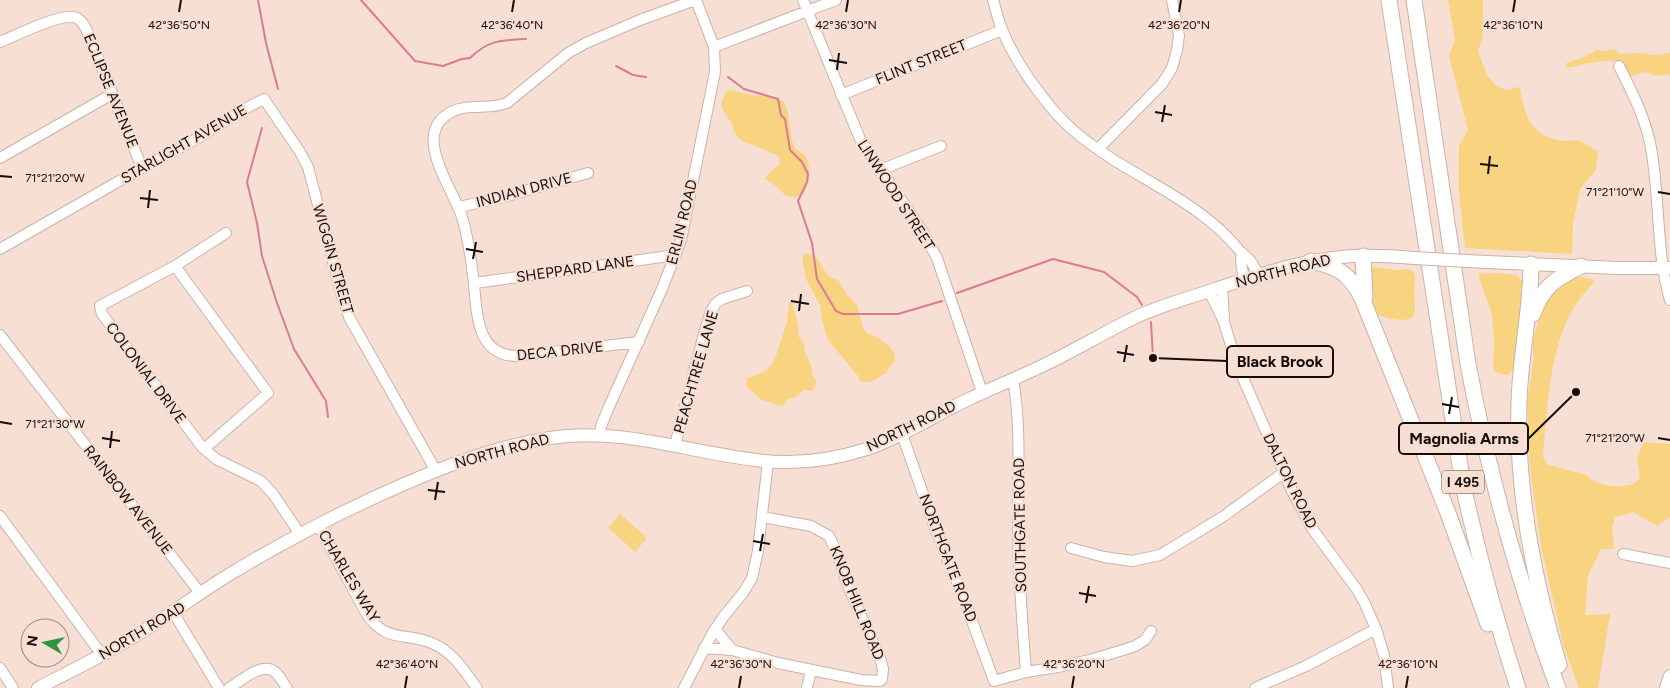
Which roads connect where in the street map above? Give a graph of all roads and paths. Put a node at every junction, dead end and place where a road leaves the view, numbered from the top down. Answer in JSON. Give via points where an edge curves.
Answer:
{"nodes":[{"id":1,"x":696,"y":0,"type":"edge"},
{"id":2,"x":802,"y":0,"type":"edge"},
{"id":3,"x":836,"y":0,"type":"edge"},
{"id":4,"x":993,"y":0,"type":"edge"},
{"id":5,"x":1172,"y":0,"type":"edge"},
{"id":6,"x":1390,"y":0,"type":"edge"},
{"id":7,"x":1414,"y":0,"type":"edge"},
{"id":8,"x":807,"y":11,"type":"junction"},
{"id":9,"x":1002,"y":30,"type":"junction"},
{"id":10,"x":0,"y":42,"type":"edge"},
{"id":11,"x":714,"y":47,"type":"junction"},
{"id":12,"x":1619,"y":66,"type":"dead end"},
{"id":13,"x":112,"y":94,"type":"junction"},
{"id":14,"x":841,"y":95,"type":"junction"},
{"id":15,"x":264,"y":99,"type":"joint"},
{"id":16,"x":941,"y":146,"type":"dead end"},
{"id":17,"x":1098,"y":149,"type":"junction"},
{"id":18,"x":0,"y":158,"type":"edge"},
{"id":19,"x":142,"y":168,"type":"junction"},
{"id":20,"x":880,"y":170,"type":"junction"},
{"id":21,"x":588,"y":173,"type":"dead end"},
{"id":22,"x":459,"y":207,"type":"junction"},
{"id":23,"x":226,"y":233,"type":"dead end"},
{"id":24,"x":0,"y":249,"type":"edge"},
{"id":25,"x":1242,"y":253,"type":"junction"},
{"id":26,"x":676,"y":255,"type":"junction"},
{"id":27,"x":1363,"y":256,"type":"junction"},
{"id":28,"x":1311,"y":261,"type":"junction"},
{"id":29,"x":1531,"y":264,"type":"junction"},
{"id":30,"x":175,"y":266,"type":"junction"},
{"id":31,"x":1581,"y":266,"type":"junction"},
{"id":32,"x":1667,"y":268,"type":"edge"},
{"id":33,"x":1258,"y":275,"type":"junction"},
{"id":34,"x":1244,"y":280,"type":"junction"},
{"id":35,"x":475,"y":283,"type":"junction"},
{"id":36,"x":1222,"y":287,"type":"junction"},
{"id":37,"x":747,"y":291,"type":"dead end"},
{"id":38,"x":1209,"y":291,"type":"junction"},
{"id":39,"x":1670,"y":300,"type":"edge"},
{"id":40,"x":1367,"y":311,"type":"junction"},
{"id":41,"x":1224,"y":322,"type":"junction"},
{"id":42,"x":0,"y":335,"type":"edge"},
{"id":43,"x":639,"y":342,"type":"junction"},
{"id":44,"x":1526,"y":342,"type":"junction"},
{"id":45,"x":1013,"y":379,"type":"junction"},
{"id":46,"x":982,"y":392,"type":"junction"},
{"id":47,"x":600,"y":434,"type":"junction"},
{"id":48,"x":902,"y":434,"type":"junction"},
{"id":49,"x":675,"y":445,"type":"junction"},
{"id":50,"x":204,"y":449,"type":"junction"},
{"id":51,"x":768,"y":461,"type":"junction"},
{"id":52,"x":436,"y":471,"type":"junction"},
{"id":53,"x":1283,"y":473,"type":"junction"},
{"id":54,"x":0,"y":516,"type":"edge"},
{"id":55,"x":762,"y":517,"type":"junction"},
{"id":56,"x":318,"y":525,"type":"junction"},
{"id":57,"x":300,"y":534,"type":"junction"},
{"id":58,"x":1071,"y":548,"type":"dead end"},
{"id":59,"x":1623,"y":554,"type":"dead end"},
{"id":60,"x":1670,"y":563,"type":"edge"},
{"id":61,"x":201,"y":594,"type":"junction"},
{"id":62,"x":173,"y":612,"type":"junction"},
{"id":63,"x":715,"y":629,"type":"junction"},
{"id":64,"x":1376,"y":629,"type":"junction"},
{"id":65,"x":1151,"y":631,"type":"dead end"},
{"id":66,"x":704,"y":648,"type":"junction"},
{"id":67,"x":732,"y":650,"type":"junction"},
{"id":68,"x":102,"y":655,"type":"junction"},
{"id":69,"x":0,"y":668,"type":"edge"},
{"id":70,"x":811,"y":670,"type":"junction"},
{"id":71,"x":1026,"y":672,"type":"junction"},
{"id":72,"x":1670,"y":676,"type":"edge"},
{"id":73,"x":993,"y":685,"type":"edge"},
{"id":74,"x":13,"y":688,"type":"edge"},
{"id":75,"x":38,"y":688,"type":"edge"},
{"id":76,"x":219,"y":688,"type":"edge"},
{"id":77,"x":229,"y":688,"type":"edge"},
{"id":78,"x":287,"y":688,"type":"edge"},
{"id":79,"x":477,"y":688,"type":"edge"},
{"id":80,"x":684,"y":688,"type":"edge"},
{"id":81,"x":807,"y":688,"type":"edge"},
{"id":82,"x":1255,"y":688,"type":"edge"},
{"id":83,"x":1388,"y":688,"type":"edge"},
{"id":84,"x":1511,"y":688,"type":"edge"},
{"id":85,"x":1518,"y":688,"type":"edge"},
{"id":86,"x":1558,"y":688,"type":"edge"},
{"id":87,"x":1566,"y":688,"type":"edge"},
{"id":88,"x":1666,"y":688,"type":"edge"}],
"edges":[{"from":1,"to":11,"type":"street","name":"ERLIN ROAD"},
{"from":1,"to":22,"type":"street","via":[[586,43],[568,53],[508,103],[461,108],[443,117],[434,136],[434,152]]},
{"from":2,"to":8,"type":"street","name":"LINWOOD STREET"},
{"from":3,"to":8,"type":"street"},
{"from":4,"to":9,"type":"street"},
{"from":5,"to":17,"type":"street","via":[[1179,36],[1172,68],[1162,84]]},
{"from":6,"to":85,"type":"highway","number":"I 495","via":[[1460,468],[1496,620]]},
{"from":7,"to":86,"type":"highway","number":"I 495","via":[[1476,408],[1514,561]]},
{"from":8,"to":11,"type":"street"},
{"from":8,"to":14,"type":"street","name":"LINWOOD STREET"},
{"from":9,"to":14,"type":"street","name":"FLINT STREET"},
{"from":9,"to":17,"type":"street","via":[[1019,63],[1056,113]]},
{"from":10,"to":13,"type":"street","name":"ECLIPSE AVENUE","via":[[59,18],[76,18],[87,31]]},
{"from":11,"to":26,"type":"street","name":"ERLIN ROAD","via":[[715,72]]},
{"from":12,"to":32,"type":"street","via":[[1651,146]]},
{"from":13,"to":18,"type":"street"},
{"from":13,"to":19,"type":"street","name":"ECLIPSE AVENUE"},
{"from":14,"to":20,"type":"street","name":"LINWOOD STREET","via":[[860,140]]},
{"from":15,"to":19,"type":"street","name":"STARLIGHT AVENUE"},
{"from":15,"to":52,"type":"street","name":"WIGGIN STREET","via":[[308,166],[349,317]]},
{"from":16,"to":20,"type":"street"},
{"from":17,"to":25,"type":"street","via":[[1203,215]]},
{"from":19,"to":24,"type":"street","name":"STARLIGHT AVENUE"},
{"from":20,"to":46,"type":"street","name":"LINWOOD STREET","via":[[937,258]]},
{"from":21,"to":22,"type":"street","name":"INDIAN DRIVE"},
{"from":22,"to":35,"type":"street"},
{"from":23,"to":30,"type":"street","name":"COLONIAL DRIVE"},
{"from":25,"to":33,"type":"street"},
{"from":25,"to":34,"type":"street"},
{"from":26,"to":35,"type":"street","name":"SHEPPARD LANE"},
{"from":26,"to":43,"type":"street","name":"ERLIN ROAD"},
{"from":27,"to":28,"type":"main road","name":"NORTH ROAD"},
{"from":27,"to":29,"type":"main road","name":"NORTH ROAD","bridge":true},
{"from":27,"to":40,"type":"highway"},
{"from":28,"to":33,"type":"main road","name":"NORTH ROAD"},
{"from":28,"to":40,"type":"highway","via":[[1336,268],[1344,274],[1356,286]]},
{"from":29,"to":31,"type":"main road","name":"NORTH ROAD"},
{"from":29,"to":44,"type":"highway"},
{"from":30,"to":50,"type":"street","via":[[268,394]]},
{"from":30,"to":50,"type":"street","name":"COLONIAL DRIVE","via":[[100,306],[102,314]]},
{"from":31,"to":32,"type":"main road","name":"NORTH ROAD"},
{"from":31,"to":44,"type":"highway","via":[[1545,290],[1533,314]]},
{"from":32,"to":39,"type":"street"},
{"from":33,"to":34,"type":"main road","name":"NORTH ROAD"},
{"from":34,"to":36,"type":"main road","name":"NORTH ROAD"},
{"from":35,"to":43,"type":"street","name":"DECA DRIVE","via":[[481,333],[490,348],[500,354],[517,356]]},
{"from":36,"to":38,"type":"main road","name":"NORTH ROAD"},
{"from":36,"to":41,"type":"street","name":"DALTON ROAD"},
{"from":37,"to":49,"type":"street","name":"PEACHTREE LANE","via":[[722,299],[711,311]]},
{"from":38,"to":41,"type":"street","name":"DALTON ROAD"},
{"from":38,"to":45,"type":"main road","name":"NORTH ROAD","via":[[1134,318]]},
{"from":40,"to":84,"type":"highway","via":[[1445,505]]},
{"from":41,"to":53,"type":"street","name":"DALTON ROAD","via":[[1236,362]]},
{"from":42,"to":61,"type":"street","name":"RAINBOW AVENUE"},
{"from":43,"to":47,"type":"street","name":"ERLIN ROAD"},
{"from":44,"to":87,"type":"highway","via":[[1518,418],[1524,496],[1540,596]]},
{"from":45,"to":46,"type":"main road","name":"NORTH ROAD"},
{"from":45,"to":71,"type":"street","name":"SOUTHGATE ROAD","via":[[1017,400],[1019,574]]},
{"from":46,"to":48,"type":"main road","name":"NORTH ROAD"},
{"from":47,"to":49,"type":"main road","name":"NORTH ROAD"},
{"from":47,"to":52,"type":"main road","name":"NORTH ROAD","via":[[524,442]]},
{"from":48,"to":51,"type":"main road","name":"NORTH ROAD","via":[[869,448],[837,456]]},
{"from":48,"to":73,"type":"street","name":"NORTHGATE ROAD"},
{"from":49,"to":51,"type":"main road","name":"NORTH ROAD"},
{"from":50,"to":57,"type":"street","name":"COLONIAL DRIVE","via":[[216,459],[261,481]]},
{"from":51,"to":55,"type":"street"},
{"from":52,"to":56,"type":"main road","name":"NORTH ROAD","via":[[351,507]]},
{"from":53,"to":58,"type":"street","via":[[1224,516],[1160,555],[1132,561]]},
{"from":53,"to":64,"type":"street","name":"DALTON ROAD","via":[[1311,527],[1362,598]]},
{"from":54,"to":68,"type":"street"},
{"from":55,"to":63,"type":"street","via":[[752,578]]},
{"from":55,"to":70,"type":"street","name":"KNOB HILL ROAD","via":[[811,526],[829,536],[881,661],[883,674],[882,680],[870,681]]},
{"from":56,"to":57,"type":"main road","name":"NORTH ROAD"},
{"from":56,"to":79,"type":"street","name":"CHARLES WAY","via":[[366,613],[377,626],[391,634],[429,642],[445,651]]},
{"from":57,"to":61,"type":"main road","name":"NORTH ROAD"},
{"from":59,"to":60,"type":"street"},
{"from":61,"to":62,"type":"main road","name":"NORTH ROAD"},
{"from":62,"to":68,"type":"main road","name":"NORTH ROAD"},
{"from":62,"to":76,"type":"street"},
{"from":63,"to":66,"type":"street"},
{"from":63,"to":67,"type":"street"},
{"from":64,"to":82,"type":"street","via":[[1306,666]]},
{"from":64,"to":83,"type":"street","name":"DALTON ROAD","via":[[1384,655]]},
{"from":65,"to":71,"type":"street","via":[[1145,640],[1123,650]]},
{"from":66,"to":67,"type":"street"},
{"from":66,"to":80,"type":"street"},
{"from":67,"to":70,"type":"street"},
{"from":68,"to":75,"type":"main road","name":"NORTH ROAD"},
{"from":69,"to":74,"type":"street"},
{"from":70,"to":81,"type":"street"},
{"from":71,"to":73,"type":"street"},
{"from":72,"to":88,"type":"main road"},
{"from":77,"to":78,"type":"street","via":[[257,670],[266,668],[277,673]]}]}
